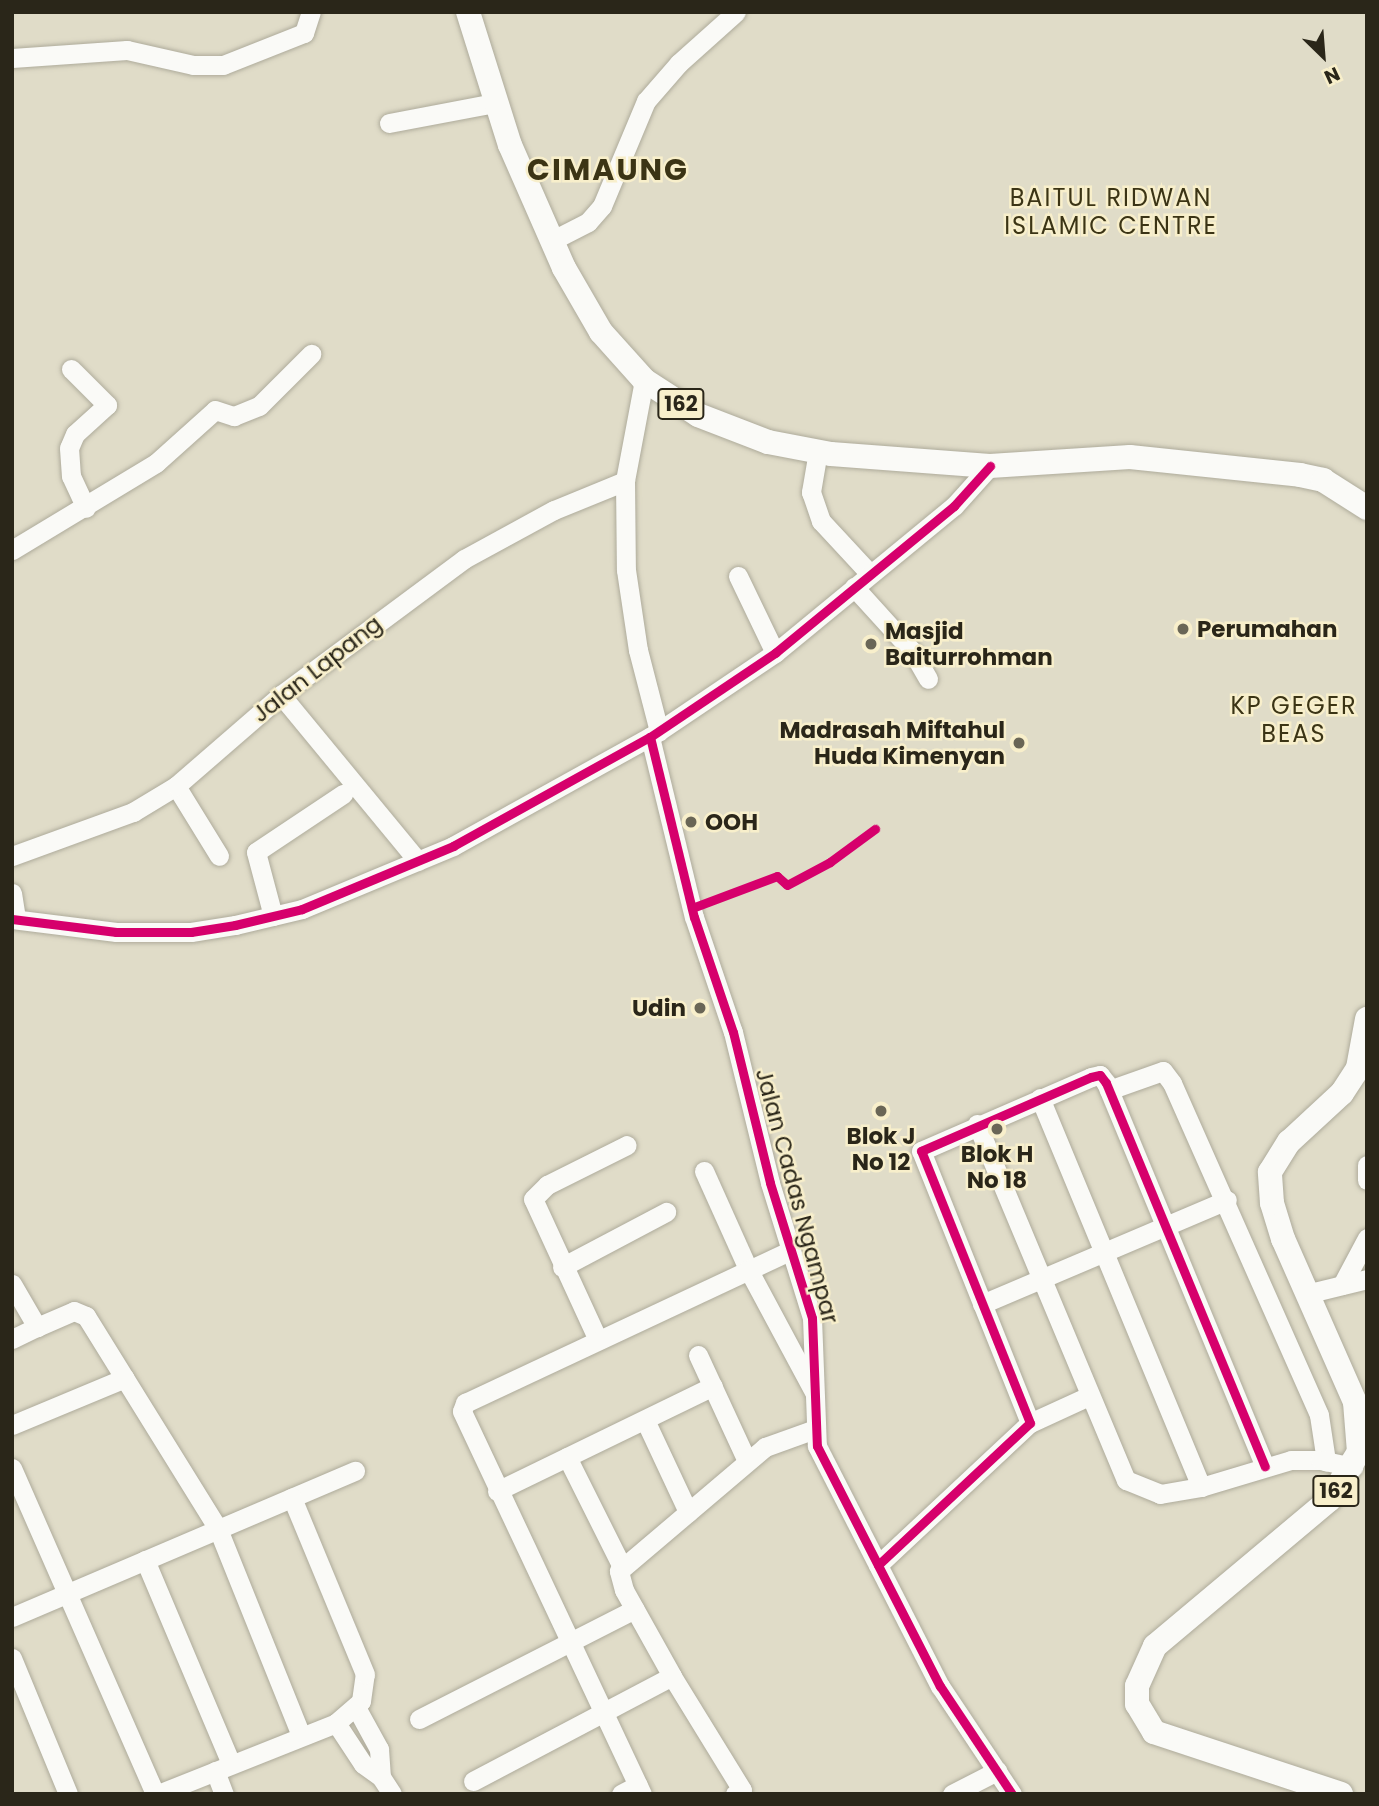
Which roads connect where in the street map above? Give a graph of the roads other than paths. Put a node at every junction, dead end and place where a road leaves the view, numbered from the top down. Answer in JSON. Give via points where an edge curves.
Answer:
{"nodes":[{"id":1,"x":311,"y":12,"type":"edge"},
{"id":2,"x":468,"y":12,"type":"edge"},
{"id":3,"x":736,"y":12,"type":"edge"},
{"id":4,"x":12,"y":58,"type":"edge"},
{"id":5,"x":497,"y":108,"type":"junction"},
{"id":6,"x":389,"y":123,"type":"dead end"},
{"id":7,"x":553,"y":240,"type":"junction"},
{"id":8,"x":311,"y":354,"type":"dead end"},
{"id":9,"x":71,"y":369,"type":"dead end"},
{"id":10,"x":644,"y":380,"type":"junction"},
{"id":11,"x":818,"y":451,"type":"junction"},
{"id":12,"x":989,"y":466,"type":"junction"},
{"id":13,"x":625,"y":481,"type":"junction"},
{"id":14,"x":86,"y":508,"type":"junction"},
{"id":15,"x":1367,"y":508,"type":"edge"},
{"id":16,"x":12,"y":550,"type":"edge"},
{"id":17,"x":870,"y":574,"type":"junction"},
{"id":18,"x":738,"y":576,"type":"dead end"},
{"id":19,"x":854,"y":587,"type":"junction"},
{"id":20,"x":775,"y":653,"type":"junction"},
{"id":21,"x":928,"y":679,"type":"dead end"},
{"id":22,"x":282,"y":695,"type":"junction"},
{"id":23,"x":655,"y":734,"type":"junction"},
{"id":24,"x":176,"y":786,"type":"junction"},
{"id":25,"x":343,"y":794,"type":"dead end"},
{"id":26,"x":12,"y":856,"type":"edge"},
{"id":27,"x":219,"y":856,"type":"dead end"},
{"id":28,"x":418,"y":861,"type":"junction"},
{"id":29,"x":12,"y":893,"type":"edge"},
{"id":30,"x":273,"y":916,"type":"junction"},
{"id":31,"x":14,"y":919,"type":"edge"},
{"id":32,"x":1367,"y":1019,"type":"edge"},
{"id":33,"x":1109,"y":1090,"type":"junction"},
{"id":34,"x":1040,"y":1098,"type":"junction"},
{"id":35,"x":977,"y":1124,"type":"junction"},
{"id":36,"x":627,"y":1145,"type":"dead end"},
{"id":37,"x":1367,"y":1165,"type":"edge"},
{"id":38,"x":704,"y":1171,"type":"dead end"},
{"id":39,"x":1367,"y":1180,"type":"edge"},
{"id":40,"x":1227,"y":1200,"type":"junction"},
{"id":41,"x":666,"y":1212,"type":"dead end"},
{"id":42,"x":1166,"y":1226,"type":"junction"},
{"id":43,"x":1367,"y":1238,"type":"edge"},
{"id":44,"x":790,"y":1251,"type":"junction"},
{"id":45,"x":1106,"y":1252,"type":"junction"},
{"id":46,"x":562,"y":1267,"type":"junction"},
{"id":47,"x":748,"y":1269,"type":"junction"},
{"id":48,"x":1042,"y":1277,"type":"junction"},
{"id":49,"x":1367,"y":1279,"type":"edge"},
{"id":50,"x":12,"y":1284,"type":"edge"},
{"id":51,"x":1342,"y":1285,"type":"junction"},
{"id":52,"x":1310,"y":1293,"type":"junction"},
{"id":53,"x":982,"y":1304,"type":"junction"},
{"id":54,"x":37,"y":1326,"type":"junction"},
{"id":55,"x":12,"y":1339,"type":"edge"},
{"id":56,"x":598,"y":1340,"type":"junction"},
{"id":57,"x":698,"y":1355,"type":"dead end"},
{"id":58,"x":125,"y":1378,"type":"junction"},
{"id":59,"x":713,"y":1386,"type":"junction"},
{"id":60,"x":814,"y":1393,"type":"junction"},
{"id":61,"x":1089,"y":1396,"type":"junction"},
{"id":62,"x":645,"y":1420,"type":"junction"},
{"id":63,"x":1030,"y":1423,"type":"junction"},
{"id":64,"x":12,"y":1424,"type":"edge"},
{"id":65,"x":815,"y":1429,"type":"junction"},
{"id":66,"x":568,"y":1457,"type":"junction"},
{"id":67,"x":747,"y":1461,"type":"junction"},
{"id":68,"x":1326,"y":1461,"type":"junction"},
{"id":69,"x":1265,"y":1466,"type":"junction"},
{"id":70,"x":1353,"y":1467,"type":"junction"},
{"id":71,"x":12,"y":1468,"type":"edge"},
{"id":72,"x":355,"y":1471,"type":"dead end"},
{"id":73,"x":1200,"y":1487,"type":"junction"},
{"id":74,"x":497,"y":1491,"type":"junction"},
{"id":75,"x":292,"y":1498,"type":"junction"},
{"id":76,"x":688,"y":1512,"type":"junction"},
{"id":77,"x":218,"y":1529,"type":"junction"},
{"id":78,"x":145,"y":1560,"type":"junction"},
{"id":79,"x":878,"y":1565,"type":"junction"},
{"id":80,"x":622,"y":1567,"type":"junction"},
{"id":81,"x":69,"y":1592,"type":"junction"},
{"id":82,"x":635,"y":1609,"type":"junction"},
{"id":83,"x":12,"y":1616,"type":"edge"},
{"id":84,"x":569,"y":1642,"type":"junction"},
{"id":85,"x":12,"y":1658,"type":"edge"},
{"id":86,"x":672,"y":1676,"type":"junction"},
{"id":87,"x":357,"y":1709,"type":"junction"},
{"id":88,"x":603,"y":1713,"type":"junction"},
{"id":89,"x":419,"y":1718,"type":"dead end"},
{"id":90,"x":336,"y":1723,"type":"junction"},
{"id":91,"x":301,"y":1735,"type":"junction"},
{"id":92,"x":223,"y":1767,"type":"junction"},
{"id":93,"x":997,"y":1771,"type":"junction"},
{"id":94,"x":381,"y":1777,"type":"junction"},
{"id":95,"x":472,"y":1781,"type":"dead end"},
{"id":96,"x":634,"y":1791,"type":"edge"},
{"id":97,"x":68,"y":1794,"type":"edge"},
{"id":98,"x":156,"y":1794,"type":"edge"},
{"id":99,"x":223,"y":1794,"type":"edge"},
{"id":100,"x":392,"y":1794,"type":"edge"},
{"id":101,"x":735,"y":1794,"type":"edge"},
{"id":102,"x":952,"y":1794,"type":"edge"},
{"id":103,"x":1012,"y":1794,"type":"edge"},
{"id":104,"x":1341,"y":1794,"type":"edge"}],
"edges":[{"from":1,"to":4,"type":"street","via":[[304,33],[223,65],[193,65],[127,50]]},
{"from":2,"to":5,"type":"main road","number":"162"},
{"from":3,"to":7,"type":"street","via":[[679,63],[646,101],[602,206],[588,222]]},
{"from":5,"to":6,"type":"street"},
{"from":5,"to":7,"type":"main road","number":"162"},
{"from":7,"to":10,"type":"main road","number":"162","via":[[601,332]]},
{"from":8,"to":14,"type":"street","via":[[259,406],[234,416],[215,410],[156,463]]},
{"from":9,"to":14,"type":"street","via":[[107,405],[75,434],[69,449],[71,476]]},
{"from":10,"to":11,"type":"main road","number":"162","via":[[698,415],[736,432]]},
{"from":10,"to":13,"type":"street","name":"Jalan Cadas Ngampar"},
{"from":11,"to":12,"type":"main road","number":"162"},
{"from":11,"to":17,"type":"street","via":[[811,492],[821,520]]},
{"from":12,"to":15,"type":"main road","number":"162","via":[[1130,457],[1300,475],[1323,480]]},
{"from":12,"to":17,"type":"street","via":[[954,506]]},
{"from":13,"to":22,"type":"street","name":"Jalan Lapang","via":[[554,510],[464,559]]},
{"from":13,"to":23,"type":"street","name":"Jalan Cadas Ngampar","via":[[630,603]]},
{"from":14,"to":16,"type":"street"},
{"from":17,"to":19,"type":"street"},
{"from":18,"to":20,"type":"street"},
{"from":19,"to":20,"type":"street"},
{"from":19,"to":21,"type":"street","via":[[912,650]]},
{"from":20,"to":23,"type":"street"},
{"from":22,"to":24,"type":"street","name":"Jalan Lapang"},
{"from":22,"to":28,"type":"street"},
{"from":23,"to":28,"type":"street","via":[[525,809]]},
{"from":23,"to":44,"type":"street","name":"Jalan Cadas Ngampar","via":[[694,918],[733,1032]]},
{"from":24,"to":26,"type":"street","name":"Jalan Lapang","via":[[133,812]]},
{"from":24,"to":27,"type":"street"},
{"from":25,"to":30,"type":"street","via":[[256,852]]},
{"from":28,"to":30,"type":"street"},
{"from":29,"to":31,"type":"street"},
{"from":30,"to":31,"type":"street","via":[[191,932],[116,932]]},
{"from":32,"to":52,"type":"main road","number":"162","via":[[1358,1068],[1342,1093],[1289,1142],[1269,1172],[1283,1239]]},
{"from":33,"to":34,"type":"street","via":[[1100,1075]]},
{"from":33,"to":40,"type":"street","via":[[1163,1071]]},
{"from":33,"to":42,"type":"street"},
{"from":34,"to":35,"type":"street"},
{"from":34,"to":45,"type":"street"},
{"from":35,"to":48,"type":"street"},
{"from":35,"to":53,"type":"street","via":[[923,1147],[921,1156]]},
{"from":36,"to":46,"type":"street","via":[[535,1195],[534,1205]]},
{"from":37,"to":39,"type":"street"},
{"from":38,"to":47,"type":"street"},
{"from":40,"to":42,"type":"street"},
{"from":40,"to":68,"type":"street","via":[[1319,1415]]},
{"from":41,"to":46,"type":"street"},
{"from":42,"to":45,"type":"street"},
{"from":42,"to":69,"type":"street"},
{"from":43,"to":51,"type":"street"},
{"from":44,"to":47,"type":"street"},
{"from":44,"to":60,"type":"street","name":"Jalan Cadas Ngampar","via":[[816,1336]]},
{"from":45,"to":48,"type":"street"},
{"from":45,"to":73,"type":"street"},
{"from":46,"to":56,"type":"street"},
{"from":47,"to":56,"type":"street"},
{"from":47,"to":60,"type":"street"},
{"from":48,"to":53,"type":"street"},
{"from":48,"to":61,"type":"street"},
{"from":49,"to":51,"type":"street"},
{"from":50,"to":54,"type":"street"},
{"from":51,"to":52,"type":"street"},
{"from":52,"to":70,"type":"main road","number":"162","via":[[1355,1402],[1360,1428]]},
{"from":53,"to":63,"type":"street"},
{"from":54,"to":55,"type":"street"},
{"from":54,"to":58,"type":"street","via":[[74,1311],[83,1312]]},
{"from":56,"to":74,"type":"street","via":[[465,1403],[462,1419]]},
{"from":57,"to":59,"type":"street"},
{"from":58,"to":64,"type":"street"},
{"from":58,"to":77,"type":"street"},
{"from":59,"to":62,"type":"street"},
{"from":59,"to":67,"type":"street"},
{"from":60,"to":65,"type":"street","name":"Jalan Cadas Ngampar"},
{"from":61,"to":63,"type":"street"},
{"from":61,"to":73,"type":"street","via":[[1126,1480],[1160,1494]]},
{"from":62,"to":66,"type":"street"},
{"from":62,"to":76,"type":"street"},
{"from":63,"to":79,"type":"street"},
{"from":65,"to":67,"type":"street","via":[[782,1438]]},
{"from":65,"to":79,"type":"street","name":"Jalan Cadas Ngampar","via":[[841,1498]]},
{"from":66,"to":74,"type":"street"},
{"from":66,"to":80,"type":"street"},
{"from":67,"to":76,"type":"street"},
{"from":68,"to":69,"type":"street","via":[[1291,1460]]},
{"from":68,"to":70,"type":"street"},
{"from":69,"to":73,"type":"street"},
{"from":70,"to":104,"type":"main road","number":"162","via":[[1329,1500],[1170,1630],[1141,1668],[1137,1686],[1137,1704],[1154,1732]]},
{"from":71,"to":81,"type":"street"},
{"from":72,"to":75,"type":"street"},
{"from":74,"to":84,"type":"street"},
{"from":75,"to":77,"type":"street"},
{"from":75,"to":87,"type":"street","via":[[365,1674]]},
{"from":76,"to":80,"type":"street"},
{"from":77,"to":78,"type":"street"},
{"from":77,"to":91,"type":"street"},
{"from":78,"to":81,"type":"street"},
{"from":78,"to":92,"type":"street"},
{"from":79,"to":93,"type":"street","name":"Jalan Cadas Ngampar","via":[[940,1686]]},
{"from":80,"to":82,"type":"street","via":[[619,1576]]},
{"from":81,"to":83,"type":"street"},
{"from":81,"to":98,"type":"street"},
{"from":82,"to":84,"type":"street"},
{"from":82,"to":86,"type":"street"},
{"from":84,"to":88,"type":"street"},
{"from":84,"to":89,"type":"street"},
{"from":85,"to":97,"type":"street"},
{"from":86,"to":88,"type":"street"},
{"from":86,"to":101,"type":"street","via":[[742,1790]]},
{"from":87,"to":90,"type":"street"},
{"from":87,"to":94,"type":"street","via":[[379,1749]]},
{"from":88,"to":95,"type":"street"},
{"from":88,"to":96,"type":"street"},
{"from":90,"to":91,"type":"street"},
{"from":90,"to":94,"type":"street","via":[[363,1764]]},
{"from":91,"to":92,"type":"street"},
{"from":92,"to":98,"type":"street"},
{"from":92,"to":99,"type":"street"},
{"from":93,"to":102,"type":"street"},
{"from":93,"to":103,"type":"street","name":"Jalan Cadas Ngampar"},
{"from":94,"to":100,"type":"street"}]}
